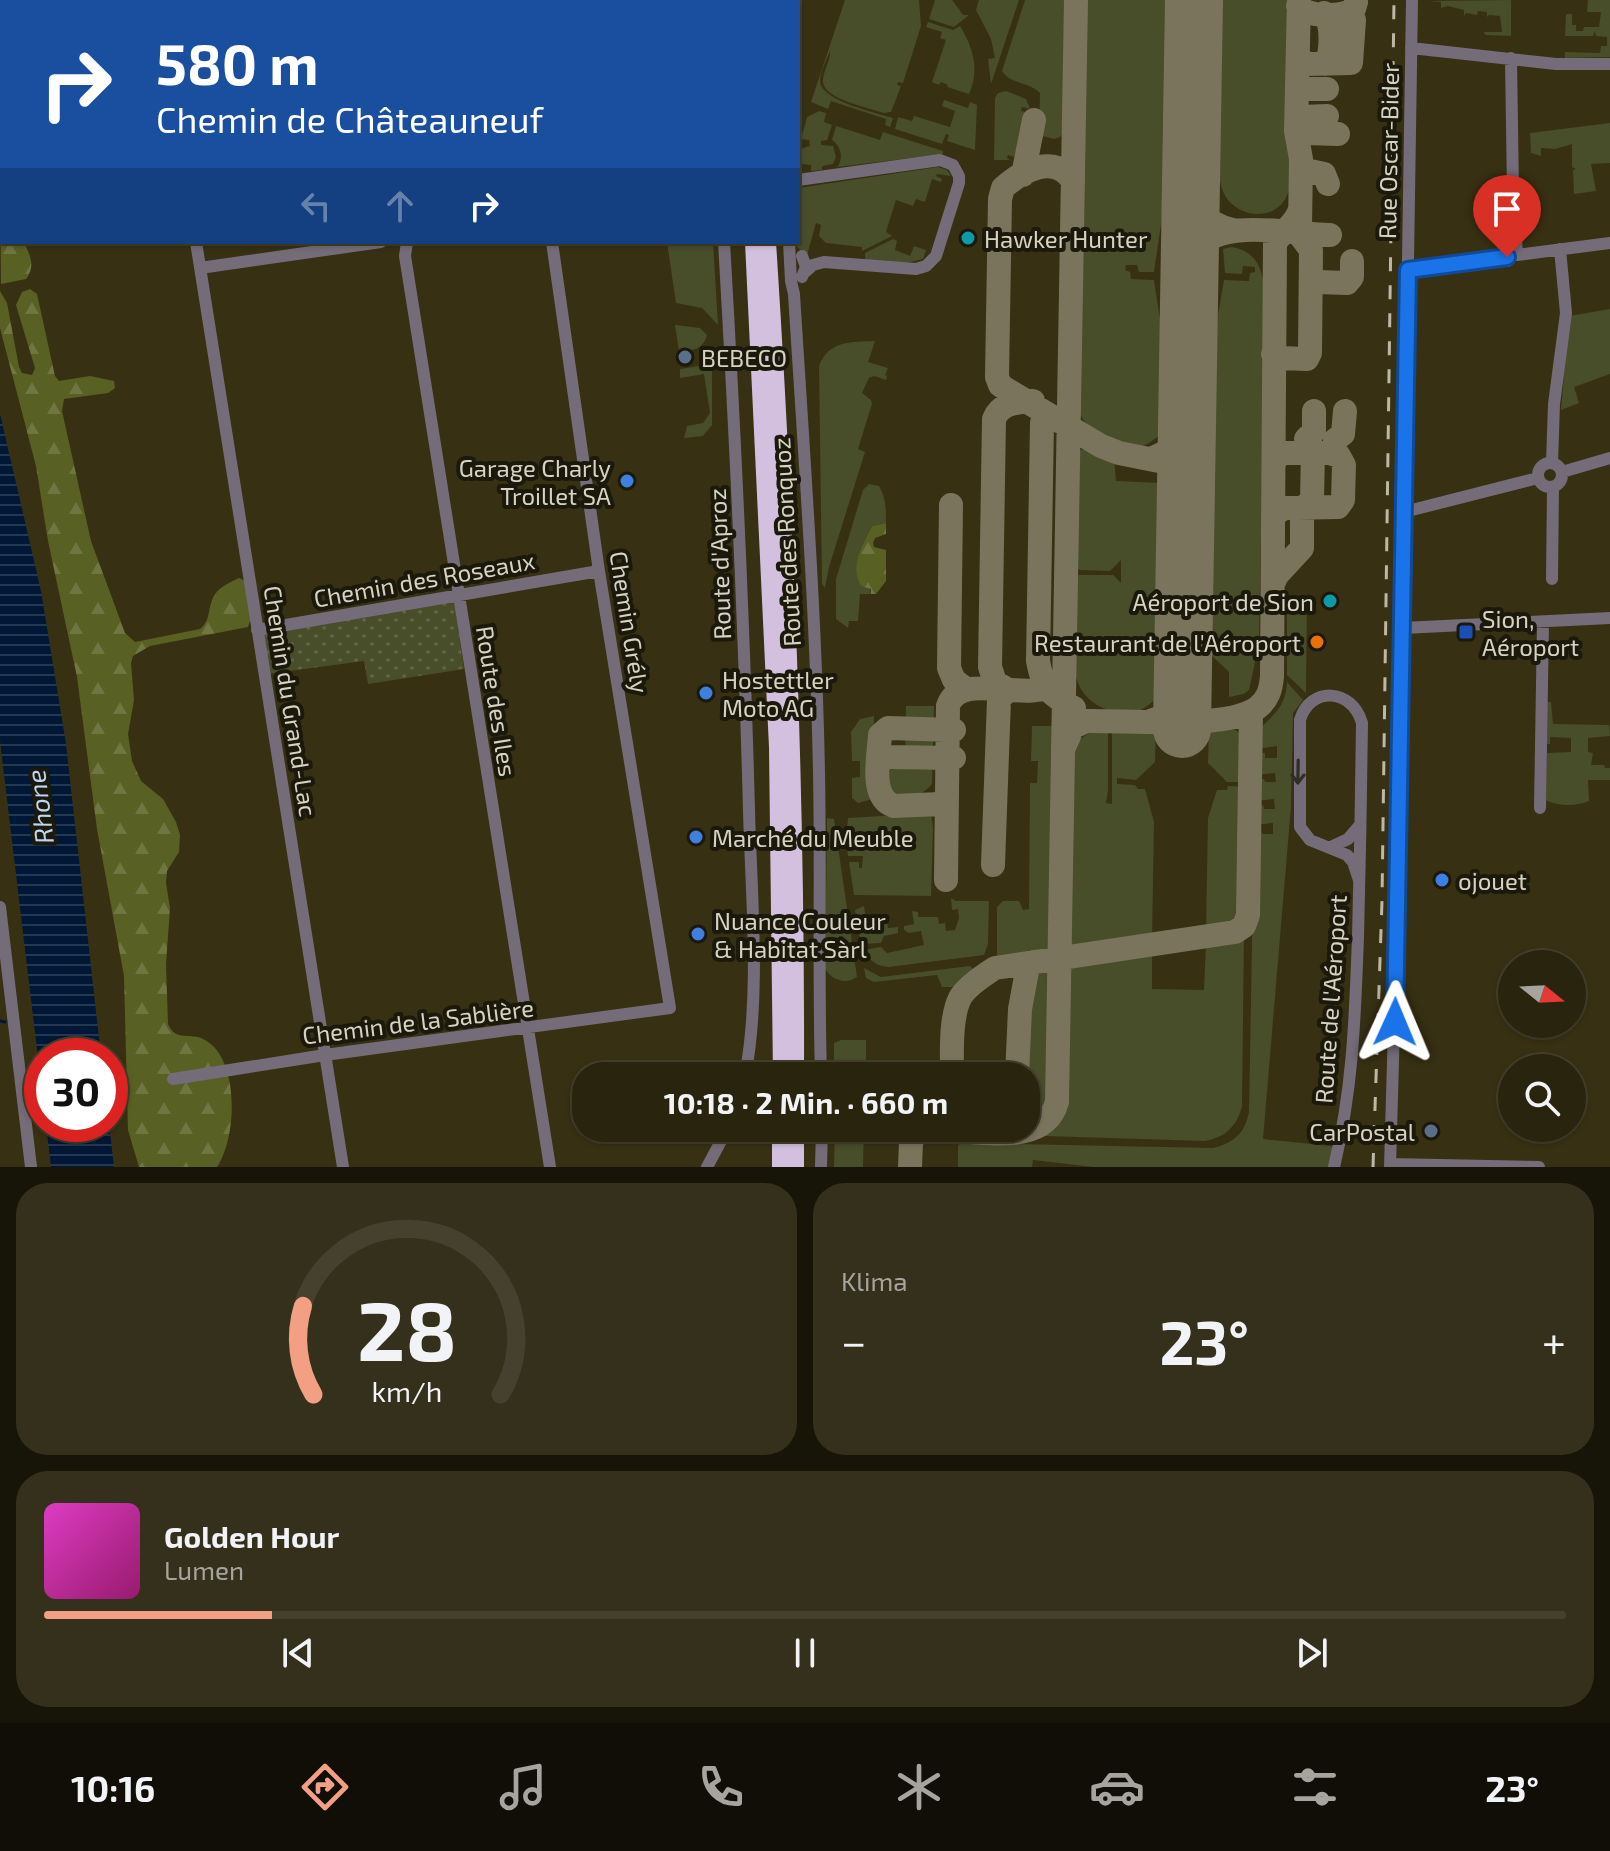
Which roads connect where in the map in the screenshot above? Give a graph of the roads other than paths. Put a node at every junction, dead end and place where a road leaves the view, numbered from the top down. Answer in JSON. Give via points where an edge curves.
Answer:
{"nodes":[{"id":1,"x":1412,"y":0,"type":"edge"},
{"id":2,"x":1411,"y":48,"type":"junction"},
{"id":3,"x":1511,"y":58,"type":"junction"},
{"id":4,"x":1610,"y":64,"type":"edge"},
{"id":5,"x":800,"y":180,"type":"edge"},
{"id":6,"x":1502,"y":237,"type":"dead end"},
{"id":7,"x":1610,"y":243,"type":"edge"},
{"id":8,"x":196,"y":244,"type":"edge"},
{"id":9,"x":367,"y":244,"type":"edge"},
{"id":10,"x":406,"y":244,"type":"edge"},
{"id":11,"x":552,"y":244,"type":"edge"},
{"id":12,"x":724,"y":244,"type":"edge"},
{"id":13,"x":754,"y":244,"type":"edge"},
{"id":14,"x":767,"y":244,"type":"edge"},
{"id":15,"x":793,"y":248,"type":"edge"},
{"id":16,"x":1560,"y":249,"type":"junction"},
{"id":17,"x":819,"y":262,"type":"junction"},
{"id":18,"x":200,"y":268,"type":"junction"},
{"id":19,"x":1408,"y":270,"type":"junction"},
{"id":20,"x":804,"y":273,"type":"junction"},
{"id":21,"x":794,"y":294,"type":"junction"},
{"id":22,"x":1610,"y":458,"type":"edge"},
{"id":23,"x":1557,"y":467,"type":"junction"},
{"id":24,"x":1538,"y":478,"type":"junction"},
{"id":25,"x":1553,"y":487,"type":"junction"},
{"id":26,"x":1404,"y":512,"type":"junction"},
{"id":27,"x":599,"y":571,"type":"junction"},
{"id":28,"x":1552,"y":579,"type":"dead end"},
{"id":29,"x":459,"y":595,"type":"junction"},
{"id":30,"x":1610,"y":618,"type":"edge"},
{"id":31,"x":1543,"y":622,"type":"junction"},
{"id":32,"x":1403,"y":628,"type":"junction"},
{"id":33,"x":257,"y":630,"type":"junction"},
{"id":34,"x":1540,"y":808,"type":"dead end"},
{"id":35,"x":1360,"y":825,"type":"junction"},
{"id":36,"x":1331,"y":847,"type":"junction"},
{"id":37,"x":1359,"y":880,"type":"junction"},
{"id":38,"x":0,"y":907,"type":"edge"},
{"id":39,"x":670,"y":1008,"type":"joint"},
{"id":40,"x":528,"y":1029,"type":"junction"},
{"id":41,"x":325,"y":1055,"type":"junction"},
{"id":42,"x":747,"y":1062,"type":"edge"},
{"id":43,"x":782,"y":1062,"type":"edge"},
{"id":44,"x":795,"y":1062,"type":"edge"},
{"id":45,"x":821,"y":1062,"type":"edge"},
{"id":46,"x":173,"y":1079,"type":"dead end"},
{"id":47,"x":720,"y":1142,"type":"edge"},
{"id":48,"x":781,"y":1142,"type":"edge"},
{"id":49,"x":795,"y":1142,"type":"edge"},
{"id":50,"x":822,"y":1142,"type":"edge"},
{"id":51,"x":1390,"y":1166,"type":"edge"},
{"id":52,"x":31,"y":1167,"type":"edge"},
{"id":53,"x":343,"y":1167,"type":"edge"},
{"id":54,"x":550,"y":1167,"type":"edge"},
{"id":55,"x":707,"y":1167,"type":"edge"},
{"id":56,"x":781,"y":1167,"type":"edge"},
{"id":57,"x":795,"y":1167,"type":"edge"},
{"id":58,"x":821,"y":1167,"type":"edge"},
{"id":59,"x":1334,"y":1167,"type":"edge"},
{"id":60,"x":1528,"y":1167,"type":"edge"},
{"id":61,"x":1539,"y":1167,"type":"edge"}],
"edges":[{"from":1,"to":2,"type":"street","name":"Rue Oscar-Bider"},
{"from":2,"to":3,"type":"street"},
{"from":2,"to":19,"type":"street","name":"Rue Oscar-Bider"},
{"from":3,"to":4,"type":"street"},
{"from":3,"to":16,"type":"street","via":[[1517,255]]},
{"from":5,"to":17,"type":"street","via":[[940,160],[953,165],[959,183],[936,256],[926,266]]},
{"from":6,"to":19,"type":"street","via":[[1508,261]]},
{"from":7,"to":16,"type":"street"},
{"from":8,"to":18,"type":"street","name":"Chemin du Grand-Lac"},
{"from":9,"to":18,"type":"street"},
{"from":10,"to":29,"type":"street","name":"Route des Iles"},
{"from":11,"to":27,"type":"street","name":"Chemin Grély"},
{"from":12,"to":42,"type":"street","name":"Route d'Aproz","via":[[753,1004]]},
{"from":13,"to":43,"type":"highway","via":[[778,747]]},
{"from":14,"to":44,"type":"highway","via":[[788,644]]},
{"from":15,"to":17,"type":"street"},
{"from":15,"to":20,"type":"street","via":[[805,264]]},
{"from":15,"to":21,"type":"street","name":"Route des Ronquoz"},
{"from":16,"to":23,"type":"street","via":[[1566,313],[1554,404]]},
{"from":17,"to":20,"type":"street"},
{"from":18,"to":33,"type":"street","name":"Chemin du Grand-Lac"},
{"from":19,"to":26,"type":"street","name":"Rue Oscar-Bider"},
{"from":20,"to":21,"type":"street","name":"Route des Ronquoz"},
{"from":21,"to":45,"type":"street","name":"Route des Ronquoz","via":[[819,759]]},
{"from":22,"to":23,"type":"street"},
{"from":23,"to":24,"type":"street","via":[[1540,467]]},
{"from":23,"to":25,"type":"street","via":[[1561,481]]},
{"from":24,"to":25,"type":"street"},
{"from":24,"to":26,"type":"street"},
{"from":25,"to":28,"type":"street"},
{"from":26,"to":32,"type":"street","name":"Rue Oscar-Bider"},
{"from":27,"to":29,"type":"street","name":"Chemin des Roseaux"},
{"from":27,"to":39,"type":"street","name":"Chemin Grély"},
{"from":29,"to":33,"type":"street","name":"Chemin des Roseaux"},
{"from":29,"to":40,"type":"street","name":"Route des Iles"},
{"from":30,"to":31,"type":"street"},
{"from":31,"to":32,"type":"street"},
{"from":31,"to":34,"type":"street"},
{"from":32,"to":51,"type":"street","name":"Rue Oscar-Bider"},
{"from":33,"to":41,"type":"street","name":"Chemin du Grand-Lac"},
{"from":35,"to":36,"type":"street"},
{"from":35,"to":36,"type":"street","name":"Route de l'Aéroport","one_way":true,"via":[[1362,723],[1348,700],[1320,698],[1305,707],[1300,720],[1298,816],[1306,836]]},
{"from":35,"to":37,"type":"street","name":"Route de l'Aéroport"},
{"from":36,"to":37,"type":"street","name":"Route de l'Aéroport","via":[[1351,858]]},
{"from":37,"to":59,"type":"street","name":"Route de l'Aéroport","via":[[1355,1045]]},
{"from":38,"to":52,"type":"street"},
{"from":39,"to":40,"type":"street","name":"Chemin de la Sablière"},
{"from":40,"to":41,"type":"street","name":"Chemin de la Sablière"},
{"from":40,"to":54,"type":"street","name":"Route des Iles"},
{"from":41,"to":46,"type":"street","name":"Chemin de la Sablière"},
{"from":41,"to":53,"type":"street","name":"Chemin du Grand-Lac"},
{"from":47,"to":55,"type":"street"},
{"from":48,"to":56,"type":"highway"},
{"from":49,"to":57,"type":"highway"},
{"from":50,"to":58,"type":"street"},
{"from":51,"to":60,"type":"street"},
{"from":60,"to":61,"type":"street"}]}
